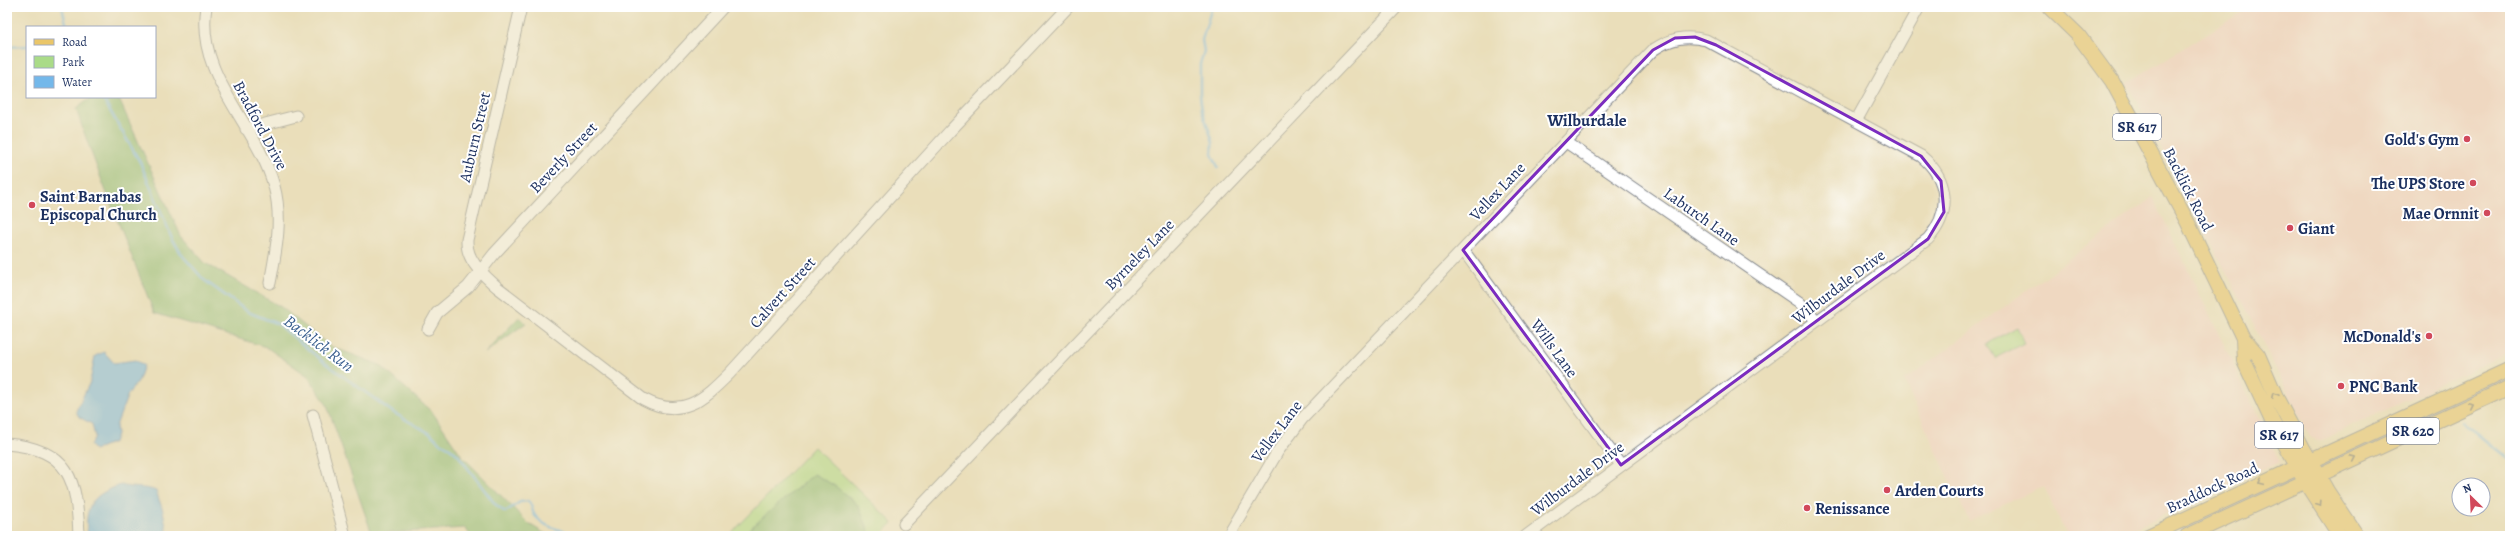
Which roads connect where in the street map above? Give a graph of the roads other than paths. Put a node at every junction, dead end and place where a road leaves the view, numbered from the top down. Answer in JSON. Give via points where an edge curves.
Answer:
{"nodes":[{"id":1,"x":206,"y":7,"type":"edge"},
{"id":2,"x":521,"y":7,"type":"edge"},
{"id":3,"x":723,"y":7,"type":"edge"},
{"id":4,"x":1068,"y":7,"type":"edge"},
{"id":5,"x":1397,"y":7,"type":"edge"},
{"id":6,"x":1919,"y":7,"type":"edge"},
{"id":7,"x":2049,"y":7,"type":"edge"},
{"id":8,"x":296,"y":116,"type":"dead end"},
{"id":9,"x":1856,"y":121,"type":"junction"},
{"id":10,"x":246,"y":129,"type":"junction"},
{"id":11,"x":1566,"y":142,"type":"junction"},
{"id":12,"x":1463,"y":250,"type":"junction"},
{"id":13,"x":480,"y":271,"type":"junction"},
{"id":14,"x":270,"y":283,"type":"dead end"},
{"id":15,"x":1817,"y":321,"type":"junction"},
{"id":16,"x":428,"y":329,"type":"dead end"},
{"id":17,"x":2243,"y":338,"type":"junction"},
{"id":18,"x":2510,"y":369,"type":"edge"},
{"id":19,"x":2510,"y":387,"type":"edge"},
{"id":20,"x":313,"y":415,"type":"dead end"},
{"id":21,"x":7,"y":444,"type":"edge"},
{"id":22,"x":2309,"y":460,"type":"junction"},
{"id":23,"x":1621,"y":465,"type":"junction"},
{"id":24,"x":2296,"y":466,"type":"junction"},
{"id":25,"x":2318,"y":475,"type":"junction"},
{"id":26,"x":2305,"y":481,"type":"junction"},
{"id":27,"x":904,"y":524,"type":"dead end"},
{"id":28,"x":80,"y":536,"type":"edge"},
{"id":29,"x":345,"y":536,"type":"edge"},
{"id":30,"x":1228,"y":536,"type":"edge"},
{"id":31,"x":1526,"y":536,"type":"edge"},
{"id":32,"x":2148,"y":536,"type":"edge"},
{"id":33,"x":2187,"y":536,"type":"edge"},
{"id":34,"x":2340,"y":536,"type":"edge"},
{"id":35,"x":2357,"y":536,"type":"edge"}],
"edges":[{"from":1,"to":10,"type":"street","name":"Bradford Drive","via":[[206,44],[211,61]]},
{"from":2,"to":13,"type":"street","name":"Auburn Street","via":[[467,240],[469,256]]},
{"from":3,"to":13,"type":"street","name":"Beverly Street"},
{"from":4,"to":13,"type":"street","name":"Calvert Street","via":[[950,131],[730,373],[714,389],[691,404],[668,408],[643,399],[526,310]]},
{"from":5,"to":27,"type":"street","name":"Byrneley Lane"},
{"from":6,"to":9,"type":"street"},
{"from":7,"to":17,"type":"main road","name":"Backlick Road","number":"SR 617","via":[[2078,35],[2112,80],[2188,223]]},
{"from":8,"to":10,"type":"street"},
{"from":9,"to":11,"type":"street","name":"Vellex Lane","via":[[1716,45],[1695,37],[1685,37],[1664,42],[1653,50]]},
{"from":9,"to":15,"type":"street","name":"Wilburdale Drive","via":[[1930,163],[1944,191],[1944,212],[1936,230],[1928,239]]},
{"from":10,"to":14,"type":"street","name":"Bradford Drive","via":[[269,170],[278,205],[278,239]]},
{"from":11,"to":12,"type":"street","name":"Vellex Lane"},
{"from":11,"to":15,"type":"street","name":"Laburch Lane","via":[[1799,302]]},
{"from":12,"to":23,"type":"street","name":"Wills Lane"},
{"from":12,"to":30,"type":"street","name":"Vellex Lane","via":[[1302,419],[1278,451]]},
{"from":13,"to":16,"type":"street","name":"Beverly Street","via":[[468,287],[437,314]]},
{"from":15,"to":23,"type":"street","name":"Wilburdale Drive"},
{"from":22,"to":17,"type":"main road","name":"Backlick Road","number":"SR 617","one_way":true,"via":[[2277,399],[2258,355]]},
{"from":17,"to":24,"type":"main road","name":"Backlick Road","number":"SR 617","via":[[2244,361],[2272,423]]},
{"from":18,"to":22,"type":"main road","name":"Braddock Road","number":"SR 620"},
{"from":25,"to":19,"type":"main road","number":"SR 620","one_way":true},
{"from":20,"to":29,"type":"street"},
{"from":21,"to":28,"type":"street","via":[[33,447],[43,451],[62,466],[75,488]]},
{"from":22,"to":24,"type":"main road","name":"Braddock Road","number":"SR 620"},
{"from":22,"to":25,"type":"main road","name":"Backlick Road","number":"SR 617"},
{"from":23,"to":31,"type":"street","name":"Wilburdale Drive"},
{"from":24,"to":26,"type":"main road","name":"Backlick Road","number":"SR 617"},
{"from":24,"to":32,"type":"main road","name":"Braddock Road","number":"SR 620","one_way":true},
{"from":25,"to":26,"type":"main road","number":"SR 620"},
{"from":25,"to":35,"type":"main road","name":"Backlick Road","number":"SR 617"},
{"from":26,"to":33,"type":"main road","number":"SR 620"},
{"from":26,"to":34,"type":"main road","name":"Backlick Road","number":"SR 617","one_way":true}]}
